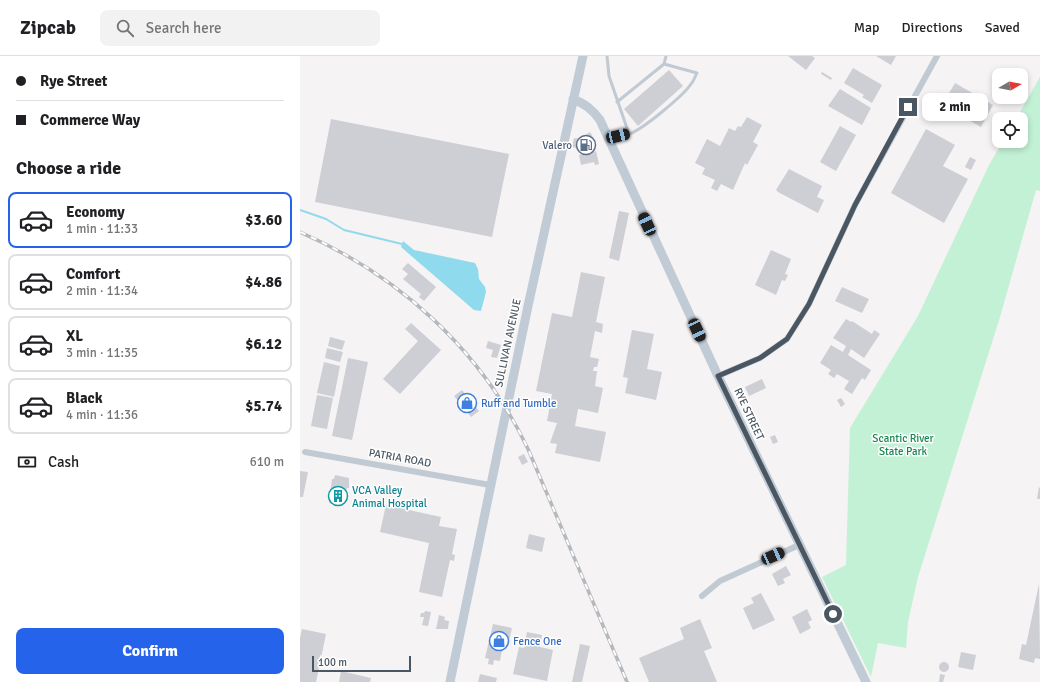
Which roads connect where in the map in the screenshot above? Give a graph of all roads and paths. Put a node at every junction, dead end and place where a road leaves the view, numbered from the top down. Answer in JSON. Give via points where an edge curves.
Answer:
{"nodes":[{"id":1,"x":583,"y":56,"type":"edge"},
{"id":2,"x":607,"y":56,"type":"edge"},
{"id":3,"x":666,"y":56,"type":"edge"},
{"id":4,"x":937,"y":56,"type":"edge"},
{"id":5,"x":664,"y":64,"type":"junction"},
{"id":6,"x":573,"y":99,"type":"junction"},
{"id":7,"x":617,"y":102,"type":"junction"},
{"id":8,"x":629,"y":134,"type":"junction"},
{"id":9,"x":607,"y":139,"type":"junction"},
{"id":10,"x":718,"y":376,"type":"junction"},
{"id":11,"x":305,"y":452,"type":"dead end"},
{"id":12,"x":490,"y":484,"type":"junction"},
{"id":13,"x":798,"y":545,"type":"junction"},
{"id":14,"x":702,"y":596,"type":"dead end"},
{"id":15,"x":450,"y":682,"type":"edge"},
{"id":16,"x":866,"y":682,"type":"edge"}],
"edges":[{"from":1,"to":6,"type":"street","name":"SULLIVAN AVENUE"},
{"from":2,"to":7,"type":"lane","via":[[609,76]]},
{"from":3,"to":5,"type":"lane"},
{"from":4,"to":10,"type":"street","via":[[855,205],[809,304],[787,339],[760,358]]},
{"from":5,"to":7,"type":"lane"},
{"from":5,"to":8,"type":"lane","via":[[696,73],[691,84],[655,118],[637,132]]},
{"from":6,"to":9,"type":"street","name":"RYE STREET","via":[[586,104],[594,111]]},
{"from":6,"to":12,"type":"street","name":"SULLIVAN AVENUE"},
{"from":7,"to":8,"type":"lane"},
{"from":8,"to":9,"type":"lane"},
{"from":9,"to":10,"type":"street","name":"RYE STREET"},
{"from":10,"to":13,"type":"street","name":"RYE STREET"},
{"from":11,"to":12,"type":"street","name":"PATRIA ROAD"},
{"from":12,"to":15,"type":"street","name":"SULLIVAN AVENUE"},
{"from":13,"to":14,"type":"street","via":[[720,581]]},
{"from":13,"to":16,"type":"street","name":"RYE STREET"}]}
